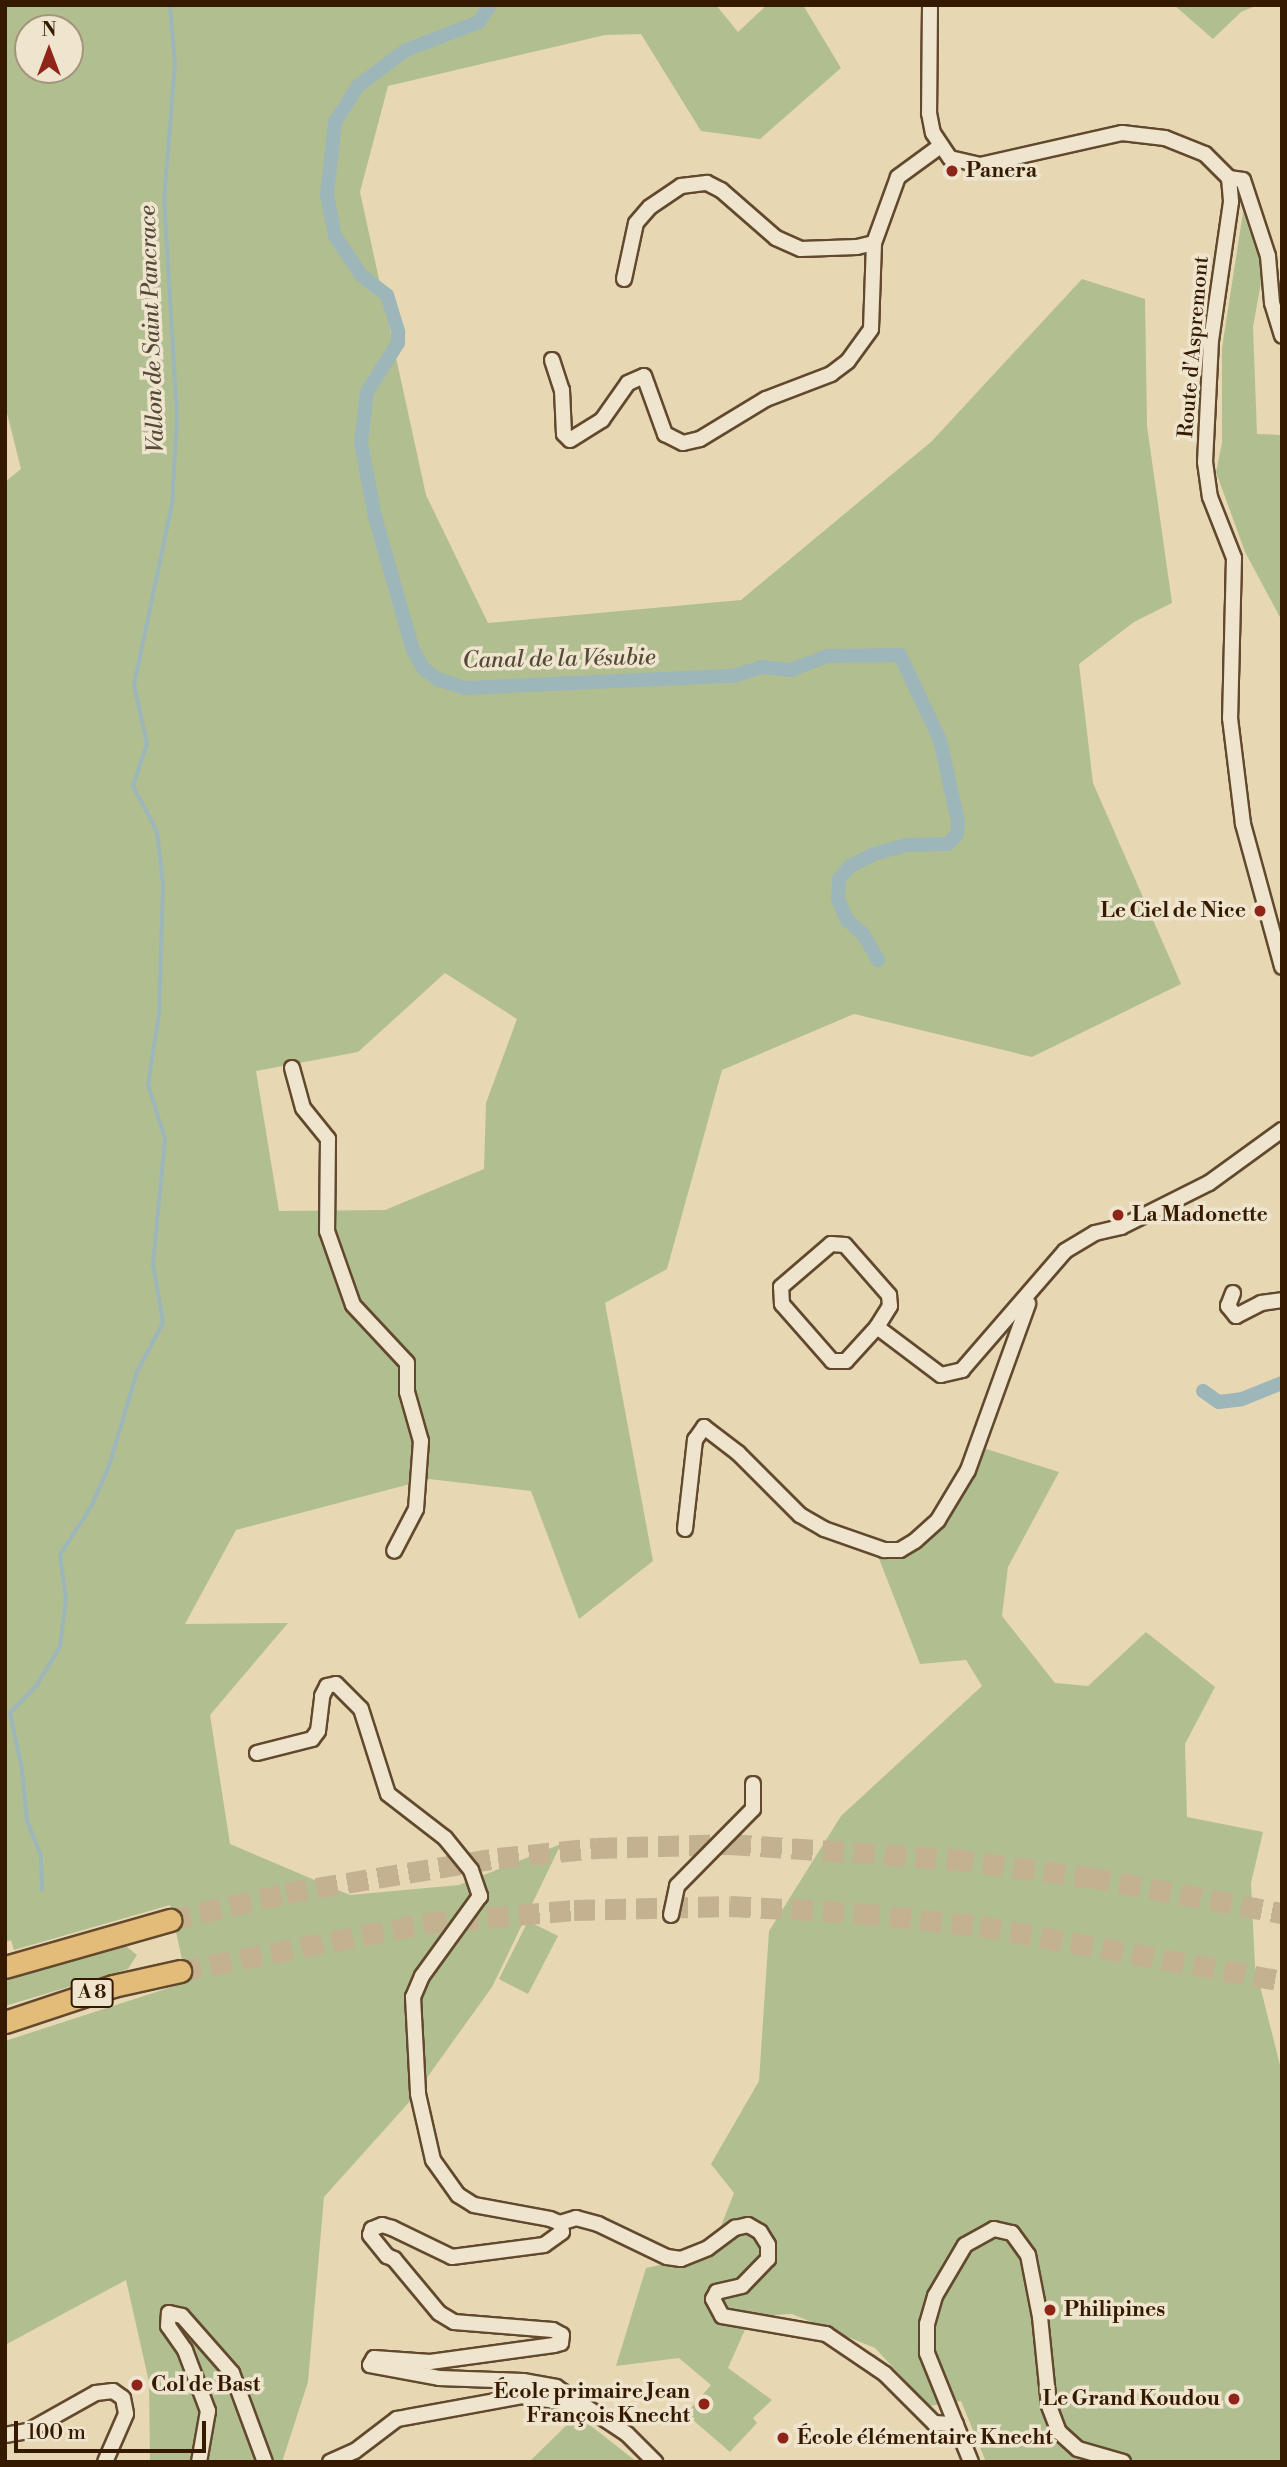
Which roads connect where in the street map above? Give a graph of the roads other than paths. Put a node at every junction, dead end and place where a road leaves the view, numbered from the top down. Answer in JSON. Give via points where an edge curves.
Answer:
{"nodes":[{"id":1,"x":930,"y":5,"type":"edge"},
{"id":2,"x":939,"y":147,"type":"junction"},
{"id":3,"x":1229,"y":178,"type":"junction"},
{"id":4,"x":874,"y":243,"type":"junction"},
{"id":5,"x":624,"y":279,"type":"dead end"},
{"id":6,"x":1282,"y":335,"type":"edge"},
{"id":7,"x":552,"y":360,"type":"dead end"},
{"id":8,"x":1282,"y":967,"type":"edge"},
{"id":9,"x":292,"y":1068,"type":"dead end"},
{"id":10,"x":1282,"y":1130,"type":"edge"},
{"id":11,"x":1034,"y":1289,"type":"junction"},
{"id":12,"x":1233,"y":1293,"type":"dead end"},
{"id":13,"x":1282,"y":1300,"type":"edge"},
{"id":14,"x":877,"y":1327,"type":"junction"},
{"id":15,"x":685,"y":1529,"type":"dead end"},
{"id":16,"x":394,"y":1551,"type":"dead end"},
{"id":17,"x":257,"y":1752,"type":"dead end"},
{"id":18,"x":753,"y":1784,"type":"dead end"},
{"id":19,"x":671,"y":1915,"type":"dead end"},
{"id":20,"x":170,"y":1920,"type":"tunnel mouth"},
{"id":21,"x":5,"y":1967,"type":"edge"},
{"id":22,"x":180,"y":1971,"type":"tunnel mouth"},
{"id":23,"x":5,"y":2022,"type":"edge"},
{"id":24,"x":560,"y":2223,"type":"junction"},
{"id":25,"x":575,"y":2404,"type":"junction"},
{"id":26,"x":956,"y":2424,"type":"junction"},
{"id":27,"x":5,"y":2434,"type":"edge"},
{"id":28,"x":105,"y":2462,"type":"edge"},
{"id":29,"x":200,"y":2462,"type":"edge"},
{"id":30,"x":265,"y":2462,"type":"edge"},
{"id":31,"x":330,"y":2462,"type":"edge"},
{"id":32,"x":655,"y":2462,"type":"edge"},
{"id":33,"x":971,"y":2462,"type":"edge"},
{"id":34,"x":1123,"y":2462,"type":"edge"}],
"edges":[{"from":1,"to":2,"type":"street","via":[[928,91]]},
{"from":2,"to":3,"type":"street","via":[[950,158],[981,165],[1084,139],[1139,134],[1205,154]]},
{"from":2,"to":4,"type":"street","via":[[898,177]]},
{"from":3,"to":6,"type":"street","via":[[1244,180],[1268,256],[1272,303]]},
{"from":3,"to":8,"type":"street","name":"Route d'Aspremont","via":[[1231,202],[1211,340],[1205,462],[1210,497],[1234,558],[1230,718],[1243,824]]},
{"from":4,"to":5,"type":"street","via":[[801,249],[776,238],[721,190],[707,183],[681,186],[636,223]]},
{"from":4,"to":7,"type":"street","via":[[874,312],[871,329],[856,353],[831,374],[766,399],[700,439],[683,443],[665,434],[644,376],[628,383],[602,420],[570,440],[564,434],[562,390]]},
{"from":9,"to":16,"type":"street","via":[[303,1108],[328,1139],[327,1231],[353,1304],[407,1363],[407,1392],[421,1441],[416,1509]]},
{"from":10,"to":11,"type":"street","via":[[1209,1183],[1121,1227],[1095,1233],[1066,1251]]},
{"from":11,"to":14,"type":"street","via":[[962,1370],[941,1375]]},
{"from":11,"to":15,"type":"street","via":[[968,1470],[938,1520],[915,1541],[900,1550],[884,1550],[824,1529],[800,1515],[738,1453],[704,1427],[695,1440]]},
{"from":12,"to":13,"type":"street","via":[[1228,1306],[1236,1316],[1261,1303]]},
{"from":14,"to":14,"type":"street","via":[[846,1362],[832,1362],[782,1304],[781,1287],[831,1244],[845,1245],[889,1296],[890,1306]]},
{"from":17,"to":24,"type":"street","via":[[312,1739],[318,1731],[322,1696],[327,1686],[336,1684],[361,1709],[388,1794],[445,1838],[471,1870],[480,1896],[422,1976],[413,1997],[418,2094],[432,2160],[458,2194],[474,2205]]},
{"from":18,"to":19,"type":"street","via":[[753,1809],[677,1886]]},
{"from":20,"to":21,"type":"highway","number":"A 8"},
{"from":22,"to":23,"type":"highway","number":"A 8","via":[[113,1986]]},
{"from":24,"to":25,"type":"street","via":[[562,2232],[544,2245],[452,2257],[392,2228],[372,2229],[370,2235],[387,2256],[439,2313],[454,2322],[553,2330],[562,2335],[561,2343],[554,2346],[430,2362],[370,2361],[380,2369],[439,2378],[542,2384],[556,2387]]},
{"from":24,"to":26,"type":"street","via":[[576,2218],[598,2224],[667,2257],[681,2259],[748,2225],[760,2232],[768,2245],[768,2259],[742,2286],[717,2292],[713,2299],[722,2316],[826,2334],[885,2374],[934,2423]]},
{"from":25,"to":31,"type":"street","via":[[522,2396],[397,2419],[355,2451]]},
{"from":25,"to":32,"type":"street","via":[[627,2434]]},
{"from":26,"to":33,"type":"street"},
{"from":26,"to":34,"type":"street","via":[[927,2353],[929,2310],[965,2245],[983,2232],[1004,2230],[1019,2240],[1031,2265],[1049,2406],[1059,2432],[1078,2449]]},
{"from":27,"to":28,"type":"street","via":[[39,2426],[103,2391],[119,2394],[127,2407]]},
{"from":29,"to":30,"type":"street","via":[[208,2411],[185,2350],[168,2326],[169,2313],[182,2316],[232,2372]]}]}
